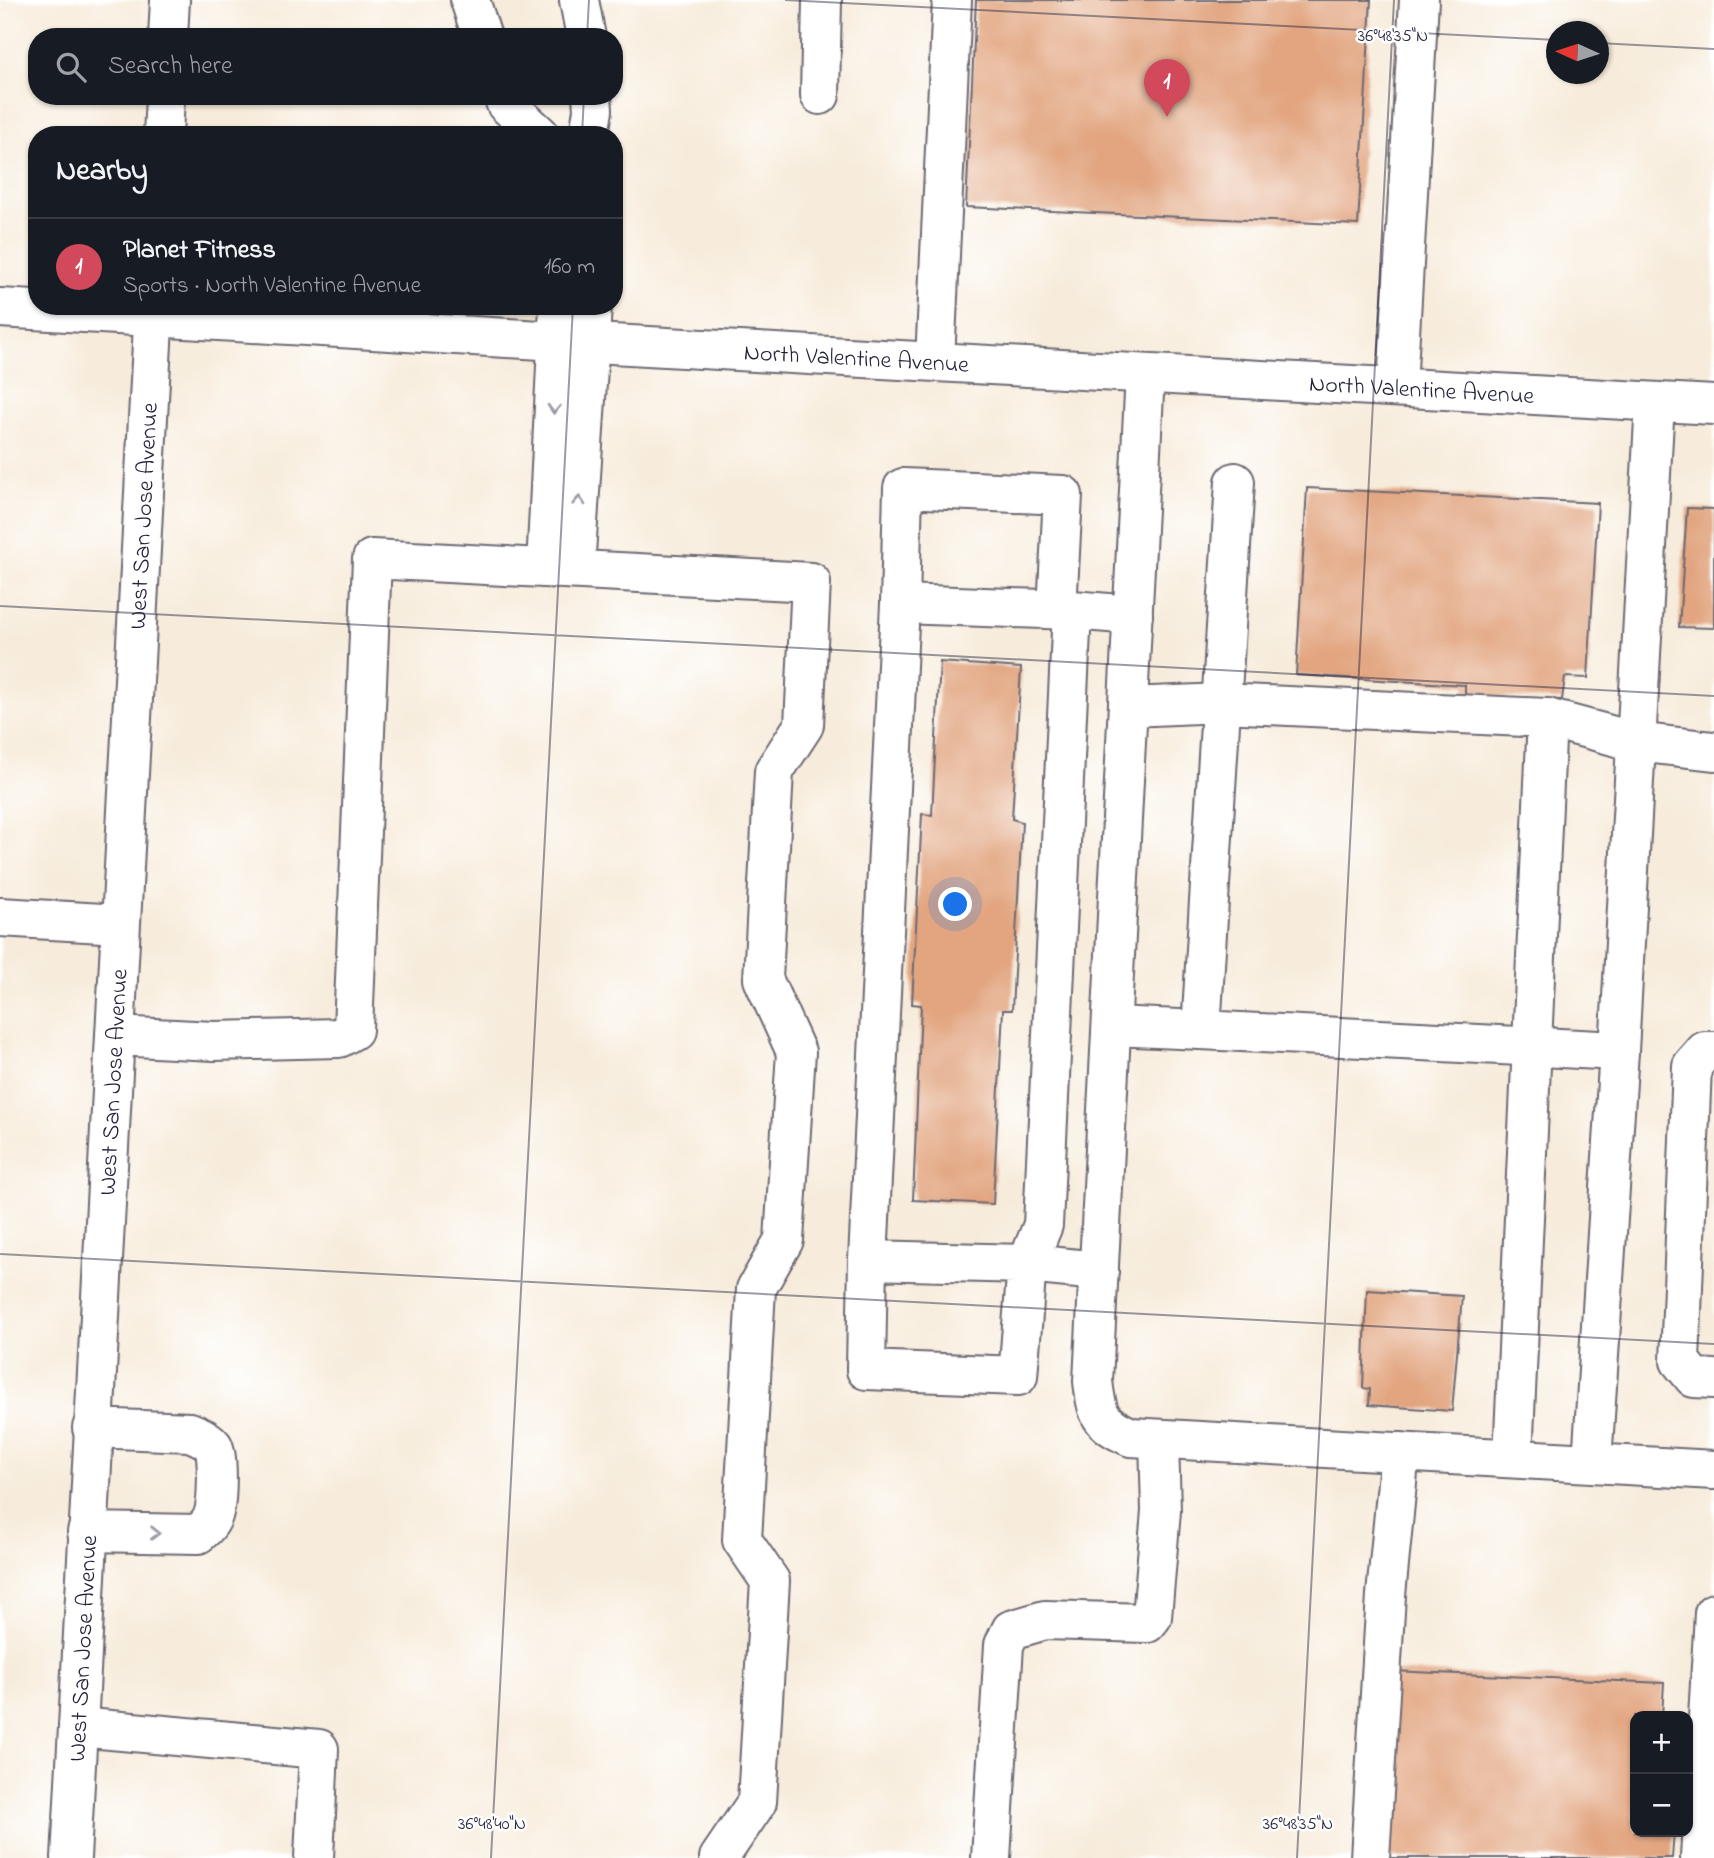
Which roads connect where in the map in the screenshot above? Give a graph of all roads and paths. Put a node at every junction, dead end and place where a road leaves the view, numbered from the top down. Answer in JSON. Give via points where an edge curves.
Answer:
{"nodes":[{"id":1,"x":170,"y":0,"type":"edge"},
{"id":2,"x":470,"y":0,"type":"edge"},
{"id":3,"x":579,"y":0,"type":"edge"},
{"id":4,"x":822,"y":0,"type":"edge"},
{"id":5,"x":952,"y":0,"type":"edge"},
{"id":6,"x":1419,"y":0,"type":"edge"},
{"id":7,"x":168,"y":28,"type":"edge"},
{"id":8,"x":479,"y":28,"type":"edge"},
{"id":9,"x":584,"y":28,"type":"edge"},
{"id":10,"x":820,"y":95,"type":"dead end"},
{"id":11,"x":165,"y":105,"type":"edge"},
{"id":12,"x":507,"y":105,"type":"edge"},
{"id":13,"x":593,"y":105,"type":"edge"},
{"id":14,"x":163,"y":126,"type":"edge"},
{"id":15,"x":530,"y":126,"type":"edge"},
{"id":16,"x":590,"y":126,"type":"edge"},
{"id":17,"x":0,"y":308,"type":"edge"},
{"id":18,"x":28,"y":309,"type":"edge"},
{"id":19,"x":153,"y":315,"type":"edge"},
{"id":20,"x":258,"y":315,"type":"edge"},
{"id":21,"x":574,"y":324,"type":"edge"},
{"id":22,"x":935,"y":361,"type":"junction"},
{"id":23,"x":1145,"y":374,"type":"junction"},
{"id":24,"x":1397,"y":387,"type":"junction"},
{"id":25,"x":1655,"y":402,"type":"junction"},
{"id":26,"x":1714,"y":405,"type":"edge"},
{"id":27,"x":1235,"y":482,"type":"dead end"},
{"id":28,"x":561,"y":568,"type":"junction"},
{"id":29,"x":900,"y":604,"type":"junction"},
{"id":30,"x":1064,"y":610,"type":"junction"},
{"id":31,"x":1133,"y":615,"type":"junction"},
{"id":32,"x":1222,"y":703,"type":"junction"},
{"id":33,"x":1129,"y":707,"type":"junction"},
{"id":34,"x":1547,"y":718,"type":"junction"},
{"id":35,"x":1636,"y":742,"type":"junction"},
{"id":36,"x":1714,"y":751,"type":"edge"},
{"id":37,"x":0,"y":917,"type":"edge"},
{"id":38,"x":120,"y":924,"type":"junction"},
{"id":39,"x":1113,"y":1026,"type":"junction"},
{"id":40,"x":1201,"y":1030,"type":"junction"},
{"id":41,"x":115,"y":1035,"type":"junction"},
{"id":42,"x":1531,"y":1045,"type":"junction"},
{"id":43,"x":1619,"y":1051,"type":"junction"},
{"id":44,"x":1714,"y":1051,"type":"edge"},
{"id":45,"x":868,"y":1260,"type":"junction"},
{"id":46,"x":1027,"y":1264,"type":"junction"},
{"id":47,"x":1099,"y":1271,"type":"junction"},
{"id":48,"x":1714,"y":1379,"type":"edge"},
{"id":49,"x":92,"y":1428,"type":"junction"},
{"id":50,"x":1159,"y":1439,"type":"junction"},
{"id":51,"x":1400,"y":1452,"type":"junction"},
{"id":52,"x":1513,"y":1457,"type":"junction"},
{"id":53,"x":1592,"y":1462,"type":"junction"},
{"id":54,"x":1714,"y":1470,"type":"edge"},
{"id":55,"x":87,"y":1532,"type":"junction"},
{"id":56,"x":1714,"y":1613,"type":"edge"},
{"id":57,"x":78,"y":1727,"type":"junction"},
{"id":58,"x":71,"y":1858,"type":"edge"},
{"id":59,"x":314,"y":1858,"type":"edge"},
{"id":60,"x":719,"y":1858,"type":"edge"},
{"id":61,"x":991,"y":1858,"type":"edge"},
{"id":62,"x":1370,"y":1858,"type":"edge"},
{"id":63,"x":1700,"y":1858,"type":"edge"}],
"edges":[{"from":1,"to":7,"type":"street"},
{"from":2,"to":8,"type":"street"},
{"from":3,"to":9,"type":"street"},
{"from":4,"to":10,"type":"street"},
{"from":5,"to":22,"type":"street"},
{"from":6,"to":24,"type":"street"},
{"from":11,"to":14,"type":"street"},
{"from":12,"to":15,"type":"street"},
{"from":13,"to":16,"type":"street"},
{"from":17,"to":18,"type":"street","name":"North Valentine Avenue"},
{"from":19,"to":38,"type":"street","name":"West San Jose Avenue"},
{"from":20,"to":21,"type":"street","name":"North Valentine Avenue"},
{"from":21,"to":22,"type":"street","name":"North Valentine Avenue"},
{"from":21,"to":28,"type":"street"},
{"from":22,"to":23,"type":"street","name":"North Valentine Avenue"},
{"from":23,"to":24,"type":"street","name":"North Valentine Avenue"},
{"from":23,"to":31,"type":"street"},
{"from":24,"to":25,"type":"street","name":"North Valentine Avenue"},
{"from":25,"to":26,"type":"street","name":"North Valentine Avenue"},
{"from":25,"to":35,"type":"street"},
{"from":27,"to":32,"type":"street"},
{"from":28,"to":41,"type":"street","via":[[372,558],[353,1030],[339,1038],[214,1041]]},
{"from":28,"to":60,"type":"street","via":[[811,582],[804,725],[774,771],[763,979],[796,1052],[784,1240],[756,1289],[742,1540],[771,1581],[757,1802]]},
{"from":29,"to":30,"type":"street"},
{"from":29,"to":30,"type":"street","via":[[902,488],[1063,495]]},
{"from":29,"to":45,"type":"street"},
{"from":30,"to":31,"type":"street"},
{"from":30,"to":46,"type":"street","via":[[1042,1225]]},
{"from":31,"to":33,"type":"street"},
{"from":32,"to":33,"type":"street"},
{"from":32,"to":34,"type":"street"},
{"from":32,"to":40,"type":"street"},
{"from":33,"to":39,"type":"street"},
{"from":34,"to":35,"type":"street"},
{"from":34,"to":42,"type":"street"},
{"from":35,"to":36,"type":"street"},
{"from":35,"to":43,"type":"street"},
{"from":37,"to":38,"type":"street"},
{"from":38,"to":41,"type":"street","name":"West San Jose Avenue"},
{"from":39,"to":40,"type":"street"},
{"from":39,"to":47,"type":"street"},
{"from":40,"to":42,"type":"street"},
{"from":41,"to":49,"type":"street","name":"West San Jose Avenue"},
{"from":42,"to":43,"type":"street"},
{"from":42,"to":52,"type":"street"},
{"from":43,"to":53,"type":"street"},
{"from":44,"to":48,"type":"street","via":[[1705,1051],[1692,1066],[1680,1361],[1694,1378]]},
{"from":45,"to":46,"type":"street"},
{"from":45,"to":46,"type":"street","via":[[866,1370],[1018,1376]]},
{"from":46,"to":47,"type":"street"},
{"from":47,"to":50,"type":"street","via":[[1096,1405],[1108,1427],[1131,1437]]},
{"from":49,"to":55,"type":"street","name":"West San Jose Avenue"},
{"from":55,"to":49,"type":"street","one_way":true,"via":[[198,1534],[209,1525],[215,1499],[217,1457],[203,1438],[190,1432]]},
{"from":50,"to":51,"type":"street"},
{"from":50,"to":61,"type":"street","via":[[1161,1511],[1152,1617],[1147,1623],[1045,1620],[1011,1630],[1004,1645]]},
{"from":51,"to":52,"type":"street"},
{"from":51,"to":62,"type":"street","via":[[1385,1595]]},
{"from":52,"to":53,"type":"street"},
{"from":53,"to":54,"type":"street"},
{"from":55,"to":57,"type":"street","name":"West San Jose Avenue"},
{"from":56,"to":63,"type":"street"},
{"from":57,"to":58,"type":"street","name":"West San Jose Avenue"},
{"from":57,"to":59,"type":"street","via":[[319,1749]]}]}
